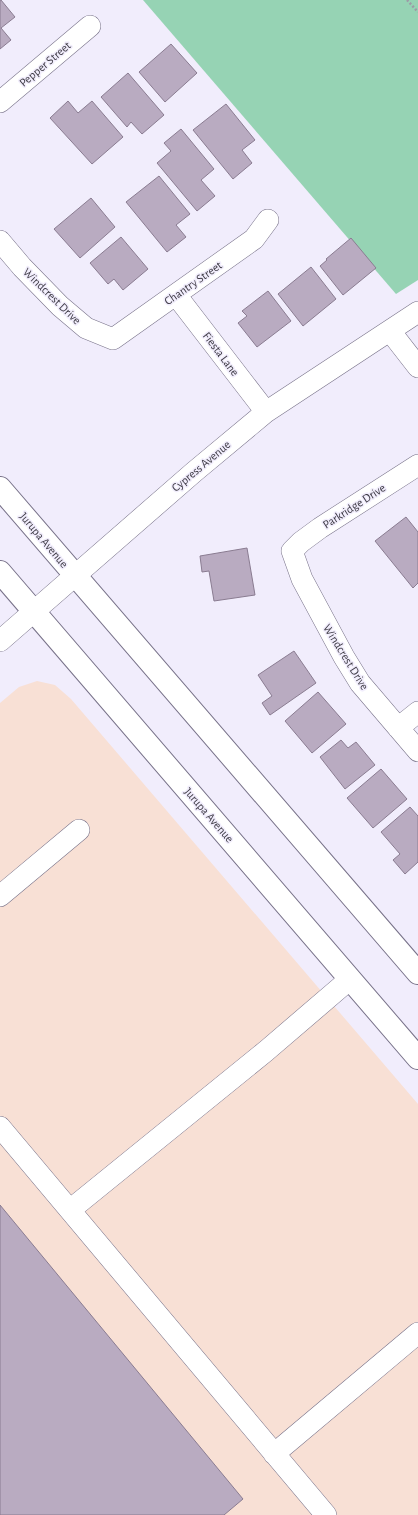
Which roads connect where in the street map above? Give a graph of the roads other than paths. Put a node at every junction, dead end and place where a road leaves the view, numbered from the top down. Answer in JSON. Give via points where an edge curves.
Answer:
{"nodes":[{"id":1,"x":90,"y":26,"type":"dead end"},
{"id":2,"x":0,"y":102,"type":"edge"},
{"id":3,"x":268,"y":220,"type":"dead end"},
{"id":4,"x":0,"y":241,"type":"edge"},
{"id":5,"x":176,"y":295,"type":"junction"},
{"id":6,"x":418,"y":312,"type":"edge"},
{"id":7,"x":390,"y":331,"type":"junction"},
{"id":8,"x":113,"y":339,"type":"joint"},
{"id":9,"x":418,"y":367,"type":"edge"},
{"id":10,"x":266,"y":412,"type":"junction"},
{"id":11,"x":418,"y":465,"type":"edge"},
{"id":12,"x":0,"y":488,"type":"edge"},
{"id":13,"x":292,"y":551,"type":"joint"},
{"id":14,"x":0,"y":572,"type":"edge"},
{"id":15,"x":74,"y":576,"type":"junction"},
{"id":16,"x":34,"y":612,"type":"junction"},
{"id":17,"x":0,"y":641,"type":"edge"},
{"id":18,"x":418,"y":712,"type":"edge"},
{"id":19,"x":398,"y":728,"type":"junction"},
{"id":20,"x":418,"y":751,"type":"edge"},
{"id":21,"x":79,"y":830,"type":"dead end"},
{"id":22,"x":0,"y":896,"type":"edge"},
{"id":23,"x":418,"y":973,"type":"edge"},
{"id":24,"x":350,"y":979,"type":"junction"},
{"id":25,"x":418,"y":1058,"type":"edge"},
{"id":26,"x":0,"y":1127,"type":"edge"},
{"id":27,"x":70,"y":1210,"type":"junction"},
{"id":28,"x":418,"y":1333,"type":"edge"},
{"id":29,"x":274,"y":1454,"type":"junction"},
{"id":30,"x":326,"y":1515,"type":"edge"}],
"edges":[{"from":1,"to":2,"type":"street","name":"Pepper Street"},
{"from":3,"to":5,"type":"street","name":"Chantry Street","via":[[254,239]]},
{"from":4,"to":8,"type":"street","name":"Windcrest Drive","via":[[60,306],[86,328]]},
{"from":5,"to":8,"type":"street","name":"Chantry Street"},
{"from":5,"to":10,"type":"street","name":"Fiesta Lane"},
{"from":6,"to":7,"type":"street","name":"Cypress Avenue"},
{"from":7,"to":9,"type":"street"},
{"from":7,"to":10,"type":"street","name":"Cypress Avenue"},
{"from":10,"to":15,"type":"street","name":"Cypress Avenue"},
{"from":11,"to":13,"type":"street","name":"Parkridge Drive","via":[[320,528]]},
{"from":12,"to":15,"type":"main road","name":"Jurupa Avenue"},
{"from":13,"to":19,"type":"street","name":"Windcrest Drive","via":[[302,580],[344,657],[360,683]]},
{"from":14,"to":16,"type":"main road","name":"Jurupa Avenue"},
{"from":15,"to":16,"type":"street","name":"Cypress Avenue"},
{"from":15,"to":23,"type":"main road","name":"Jurupa Avenue"},
{"from":16,"to":17,"type":"street","name":"Cypress Avenue"},
{"from":16,"to":24,"type":"main road","name":"Jurupa Avenue"},
{"from":18,"to":19,"type":"street"},
{"from":19,"to":20,"type":"street","name":"Windcrest Drive"},
{"from":21,"to":22,"type":"street"},
{"from":24,"to":25,"type":"main road","name":"Jurupa Avenue"},
{"from":24,"to":27,"type":"street","via":[[266,1051]]},
{"from":26,"to":27,"type":"street"},
{"from":27,"to":29,"type":"street"},
{"from":28,"to":29,"type":"street"},
{"from":29,"to":30,"type":"street"}]}
